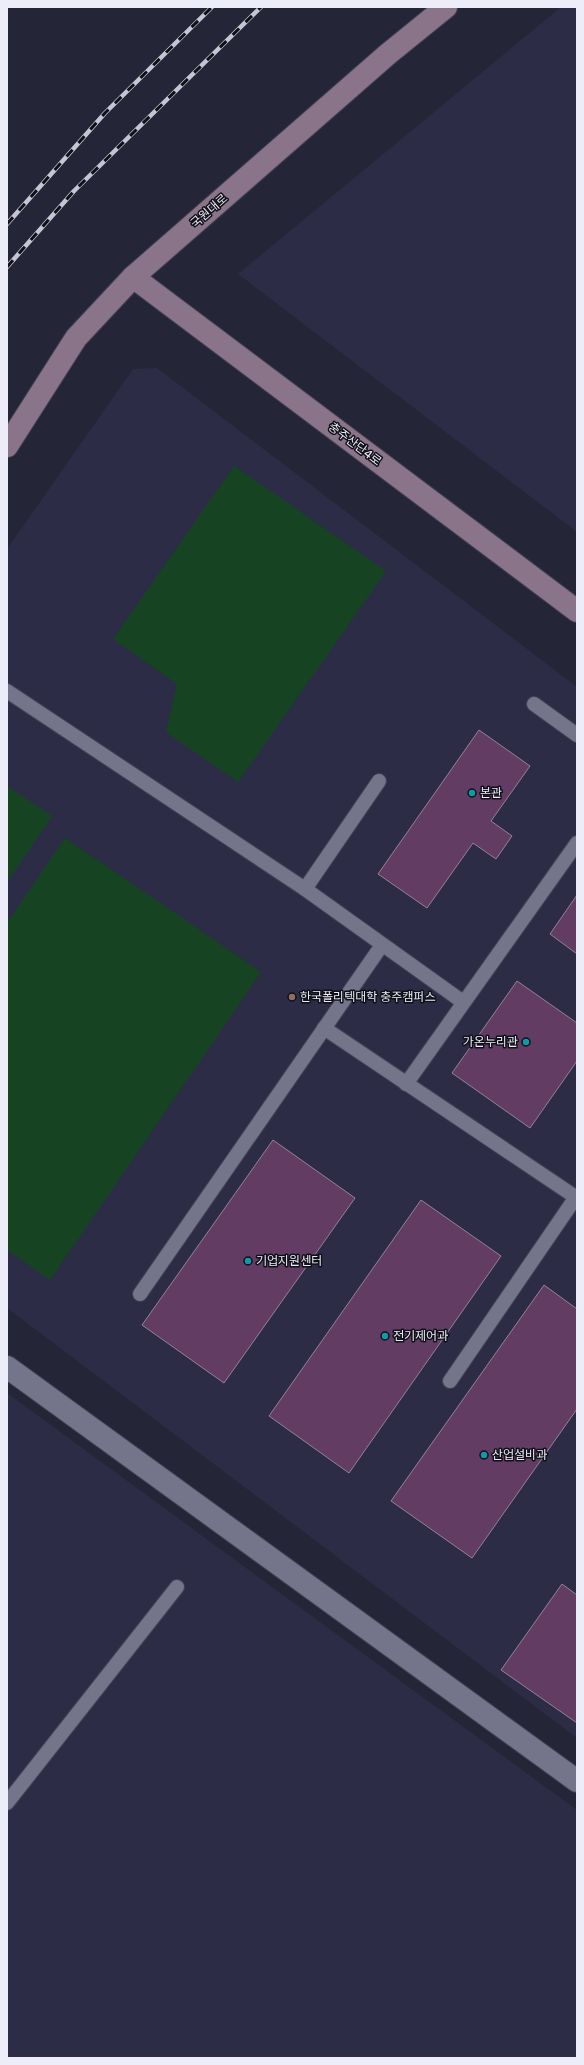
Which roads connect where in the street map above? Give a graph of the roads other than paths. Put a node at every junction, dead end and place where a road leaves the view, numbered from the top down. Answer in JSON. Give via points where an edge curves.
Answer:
{"nodes":[{"id":1,"x":446,"y":7,"type":"edge"},
{"id":2,"x":133,"y":277,"type":"junction"},
{"id":3,"x":7,"y":446,"type":"edge"},
{"id":4,"x":577,"y":611,"type":"edge"},
{"id":5,"x":7,"y":691,"type":"edge"},
{"id":6,"x":534,"y":704,"type":"dead end"},
{"id":7,"x":577,"y":735,"type":"edge"},
{"id":8,"x":379,"y":781,"type":"dead end"},
{"id":9,"x":577,"y":843,"type":"edge"},
{"id":10,"x":305,"y":889,"type":"junction"},
{"id":11,"x":382,"y":945,"type":"junction"},
{"id":12,"x":463,"y":1002,"type":"junction"},
{"id":13,"x":324,"y":1028,"type":"junction"},
{"id":14,"x":406,"y":1084,"type":"junction"},
{"id":15,"x":576,"y":1198,"type":"edge"},
{"id":16,"x":140,"y":1294,"type":"dead end"},
{"id":17,"x":7,"y":1367,"type":"edge"},
{"id":18,"x":450,"y":1381,"type":"dead end"},
{"id":19,"x":177,"y":1587,"type":"dead end"},
{"id":20,"x":577,"y":1781,"type":"edge"},
{"id":21,"x":7,"y":1803,"type":"edge"}],
"edges":[{"from":1,"to":2,"type":"street","name":"국원대로","via":[[388,54]]},
{"from":2,"to":3,"type":"street","name":"국원대로","via":[[76,338]]},
{"from":2,"to":4,"type":"street","name":"충주산단4로"},
{"from":5,"to":10,"type":"lane"},
{"from":6,"to":7,"type":"lane"},
{"from":8,"to":10,"type":"lane"},
{"from":9,"to":12,"type":"lane"},
{"from":10,"to":11,"type":"lane"},
{"from":11,"to":12,"type":"lane"},
{"from":11,"to":13,"type":"lane"},
{"from":12,"to":14,"type":"lane"},
{"from":13,"to":14,"type":"lane"},
{"from":13,"to":16,"type":"lane"},
{"from":14,"to":15,"type":"lane"},
{"from":15,"to":18,"type":"lane"},
{"from":17,"to":20,"type":"street"},
{"from":19,"to":21,"type":"lane"}]}
